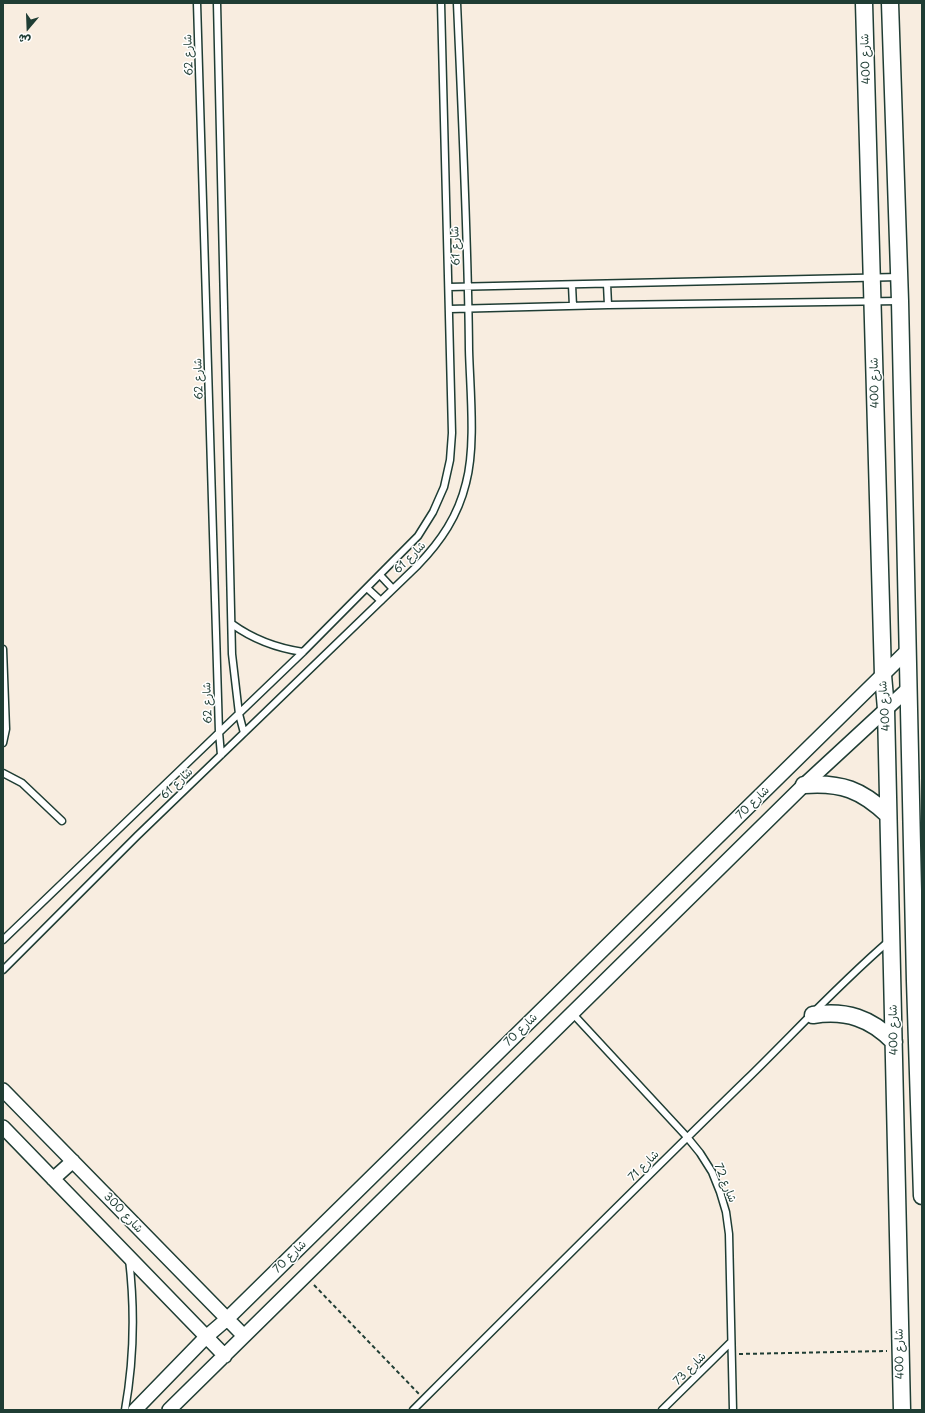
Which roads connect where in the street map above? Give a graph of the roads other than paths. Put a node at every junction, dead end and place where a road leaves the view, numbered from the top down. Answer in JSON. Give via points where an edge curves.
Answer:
{"nodes":[{"id":1,"x":197,"y":3,"type":"edge"},
{"id":2,"x":217,"y":3,"type":"edge"},
{"id":3,"x":441,"y":3,"type":"edge"},
{"id":4,"x":457,"y":3,"type":"edge"},
{"id":5,"x":864,"y":3,"type":"edge"},
{"id":6,"x":890,"y":3,"type":"edge"},
{"id":7,"x":899,"y":277,"type":"junction"},
{"id":8,"x":872,"y":278,"type":"junction"},
{"id":9,"x":607,"y":284,"type":"junction"},
{"id":10,"x":572,"y":285,"type":"junction"},
{"id":11,"x":468,"y":287,"type":"junction"},
{"id":12,"x":449,"y":288,"type":"junction"},
{"id":13,"x":873,"y":301,"type":"junction"},
{"id":14,"x":900,"y":301,"type":"junction"},
{"id":15,"x":608,"y":305,"type":"junction"},
{"id":16,"x":573,"y":306,"type":"junction"},
{"id":17,"x":469,"y":309,"type":"junction"},
{"id":18,"x":450,"y":310,"type":"junction"},
{"id":19,"x":380,"y":575,"type":"junction"},
{"id":20,"x":367,"y":588,"type":"junction"},
{"id":21,"x":393,"y":589,"type":"junction"},
{"id":22,"x":380,"y":601,"type":"junction"},
{"id":23,"x":232,"y":624,"type":"junction"},
{"id":24,"x":3,"y":648,"type":"edge"},
{"id":25,"x":908,"y":650,"type":"junction"},
{"id":26,"x":303,"y":652,"type":"junction"},
{"id":27,"x":883,"y":675,"type":"junction"},
{"id":28,"x":909,"y":688,"type":"junction"},
{"id":29,"x":886,"y":709,"type":"junction"},
{"id":30,"x":239,"y":714,"type":"junction"},
{"id":31,"x":219,"y":732,"type":"junction"},
{"id":32,"x":244,"y":733,"type":"junction"},
{"id":33,"x":3,"y":743,"type":"edge"},
{"id":34,"x":222,"y":755,"type":"junction"},
{"id":35,"x":3,"y":773,"type":"edge"},
{"id":36,"x":804,"y":785,"type":"junction"},
{"id":37,"x":888,"y":815,"type":"junction"},
{"id":38,"x":62,"y":821,"type":"dead end"},
{"id":39,"x":892,"y":938,"type":"junction"},
{"id":40,"x":3,"y":940,"type":"edge"},
{"id":41,"x":3,"y":970,"type":"edge"},
{"id":42,"x":573,"y":1014,"type":"junction"},
{"id":43,"x":813,"y":1015,"type":"junction"},
{"id":44,"x":894,"y":1042,"type":"junction"},
{"id":45,"x":3,"y":1090,"type":"edge"},
{"id":46,"x":3,"y":1127,"type":"edge"},
{"id":47,"x":687,"y":1137,"type":"junction"},
{"id":48,"x":73,"y":1161,"type":"junction"},
{"id":49,"x":53,"y":1179,"type":"junction"},
{"id":50,"x":922,"y":1196,"type":"edge"},
{"id":51,"x":129,"y":1258,"type":"junction"},
{"id":52,"x":227,"y":1319,"type":"junction"},
{"id":53,"x":244,"y":1336,"type":"junction"},
{"id":54,"x":206,"y":1337,"type":"junction"},
{"id":55,"x":731,"y":1342,"type":"junction"},
{"id":56,"x":225,"y":1356,"type":"junction"},
{"id":57,"x":125,"y":1410,"type":"edge"},
{"id":58,"x":135,"y":1410,"type":"edge"},
{"id":59,"x":169,"y":1410,"type":"edge"},
{"id":60,"x":413,"y":1410,"type":"edge"},
{"id":61,"x":662,"y":1410,"type":"edge"},
{"id":62,"x":733,"y":1410,"type":"edge"},
{"id":63,"x":902,"y":1410,"type":"edge"}],
"edges":[{"from":1,"to":31,"type":"lane","name":"شارع 62"},
{"from":2,"to":23,"type":"lane"},
{"from":3,"to":12,"type":"lane","name":"شارع 61"},
{"from":4,"to":11,"type":"lane","name":"شارع 61"},
{"from":5,"to":8,"type":"street","name":"شارع 400"},
{"from":6,"to":7,"type":"street","name":"شارع 400"},
{"from":7,"to":8,"type":"lane"},
{"from":7,"to":14,"type":"street","name":"شارع 400"},
{"from":8,"to":9,"type":"lane"},
{"from":8,"to":13,"type":"street","name":"شارع 400"},
{"from":9,"to":10,"type":"lane"},
{"from":9,"to":15,"type":"lane"},
{"from":10,"to":11,"type":"lane"},
{"from":10,"to":16,"type":"lane"},
{"from":11,"to":12,"type":"lane"},
{"from":11,"to":17,"type":"lane","name":"شارع 61"},
{"from":12,"to":18,"type":"lane","name":"شارع 61"},
{"from":13,"to":14,"type":"lane"},
{"from":13,"to":15,"type":"lane"},
{"from":13,"to":27,"type":"street","name":"شارع 400"},
{"from":14,"to":25,"type":"street","name":"شارع 400"},
{"from":15,"to":16,"type":"lane"},
{"from":16,"to":17,"type":"lane"},
{"from":17,"to":18,"type":"lane"},
{"from":17,"to":21,"type":"lane","name":"شارع 61","via":[[470,458],[466,482],[449,527],[435,547]]},
{"from":18,"to":19,"type":"lane","name":"شارع 61","via":[[452,433],[444,487],[433,512],[418,536]]},
{"from":19,"to":20,"type":"lane","name":"شارع 61"},
{"from":19,"to":21,"type":"lane"},
{"from":20,"to":22,"type":"lane"},
{"from":20,"to":26,"type":"lane","name":"شارع 61"},
{"from":21,"to":22,"type":"lane","name":"شارع 61"},
{"from":22,"to":32,"type":"lane","name":"شارع 61"},
{"from":23,"to":26,"type":"lane","via":[[265,644]]},
{"from":23,"to":30,"type":"lane","via":[[232,654]]},
{"from":24,"to":33,"type":"lane","via":[[6,729]]},
{"from":25,"to":27,"type":"street","name":"شارع 70"},
{"from":25,"to":28,"type":"street","name":"شارع 400"},
{"from":26,"to":30,"type":"lane","name":"شارع 61"},
{"from":27,"to":29,"type":"street","name":"شارع 400"},
{"from":27,"to":52,"type":"street","name":"شارع 70"},
{"from":28,"to":29,"type":"street","name":"شارع 70"},
{"from":28,"to":50,"type":"street","name":"شارع 400"},
{"from":29,"to":36,"type":"street","name":"شارع 70"},
{"from":29,"to":37,"type":"street","name":"شارع 400"},
{"from":30,"to":31,"type":"lane","name":"شارع 61"},
{"from":30,"to":32,"type":"lane"},
{"from":31,"to":34,"type":"lane","name":"شارع 62"},
{"from":31,"to":40,"type":"lane","name":"شارع 61"},
{"from":32,"to":34,"type":"lane","name":"شارع 61"},
{"from":34,"to":41,"type":"lane","name":"شارع 61"},
{"from":35,"to":38,"type":"lane","via":[[22,783]]},
{"from":36,"to":37,"type":"street","via":[[822,783],[858,792],[874,801]]},
{"from":36,"to":42,"type":"street","name":"شارع 70"},
{"from":37,"to":39,"type":"street","name":"شارع 400"},
{"from":39,"to":43,"type":"lane","name":"شارع 71","via":[[843,982]]},
{"from":39,"to":44,"type":"street","name":"شارع 400"},
{"from":42,"to":47,"type":"lane","name":"شارع 72"},
{"from":42,"to":53,"type":"street","name":"شارع 70"},
{"from":43,"to":44,"type":"street","via":[[828,1012],[858,1016],[884,1031]]},
{"from":43,"to":47,"type":"lane","name":"شارع 71"},
{"from":44,"to":63,"type":"street","name":"شارع 400"},
{"from":45,"to":48,"type":"street","name":"شارع 300"},
{"from":46,"to":49,"type":"street"},
{"from":47,"to":55,"type":"lane","name":"شارع 72","via":[[712,1172],[726,1212],[729,1234]]},
{"from":47,"to":60,"type":"lane","name":"شارع 71"},
{"from":48,"to":49,"type":"street"},
{"from":48,"to":52,"type":"street","name":"شارع 300"},
{"from":49,"to":51,"type":"street"},
{"from":51,"to":54,"type":"street"},
{"from":51,"to":57,"type":"lane","via":[[134,1324]]},
{"from":52,"to":53,"type":"street","name":"شارع 300"},
{"from":52,"to":54,"type":"street","name":"شارع 70"},
{"from":53,"to":56,"type":"street","name":"شارع 70"},
{"from":54,"to":56,"type":"street"},
{"from":54,"to":58,"type":"street","name":"شارع 70"},
{"from":55,"to":61,"type":"lane","name":"شارع 73"},
{"from":55,"to":62,"type":"lane","name":"شارع 72"},
{"from":56,"to":59,"type":"street","name":"شارع 70"}]}
